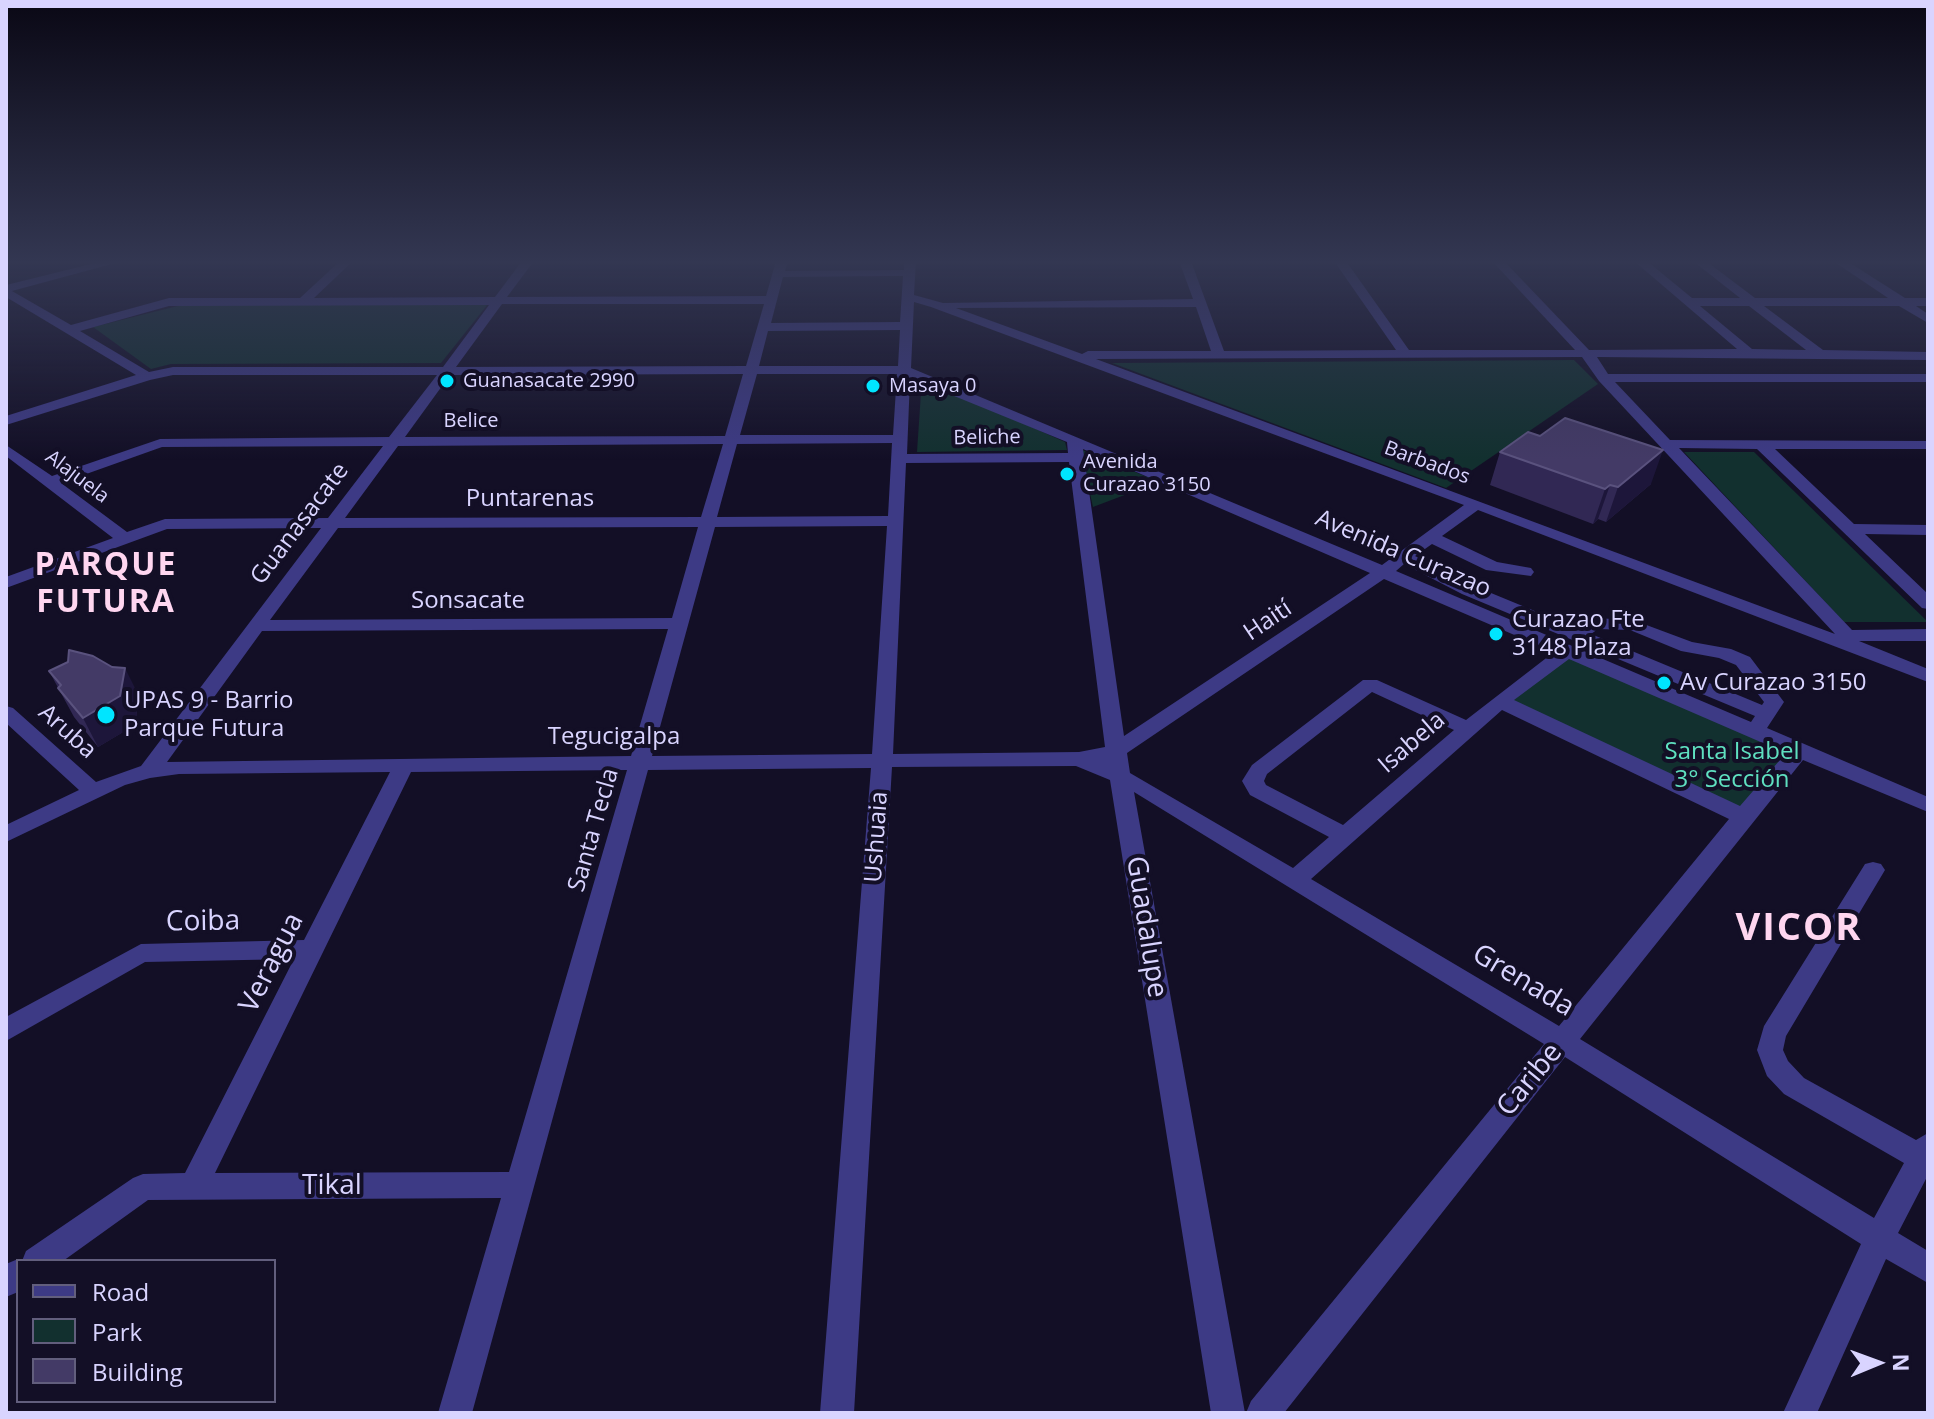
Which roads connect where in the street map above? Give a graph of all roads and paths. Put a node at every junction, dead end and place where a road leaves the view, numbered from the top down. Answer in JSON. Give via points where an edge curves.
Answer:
{"nodes":[{"id":1,"x":69,"y":327,"type":"edge"},
{"id":2,"x":78,"y":327,"type":"edge"},
{"id":3,"x":479,"y":327,"type":"edge"},
{"id":4,"x":764,"y":327,"type":"edge"},
{"id":5,"x":906,"y":327,"type":"edge"},
{"id":6,"x":997,"y":327,"type":"edge"},
{"id":7,"x":1209,"y":327,"type":"edge"},
{"id":8,"x":1386,"y":327,"type":"edge"},
{"id":9,"x":1561,"y":327,"type":"edge"},
{"id":10,"x":1718,"y":327,"type":"edge"},
{"id":11,"x":1784,"y":327,"type":"edge"},
{"id":12,"x":72,"y":329,"type":"junction"},
{"id":13,"x":1585,"y":353,"type":"junction"},
{"id":14,"x":1749,"y":353,"type":"junction"},
{"id":15,"x":1219,"y":354,"type":"junction"},
{"id":16,"x":1405,"y":354,"type":"junction"},
{"id":17,"x":1072,"y":355,"type":"junction"},
{"id":18,"x":1822,"y":356,"type":"junction"},
{"id":19,"x":1928,"y":356,"type":"edge"},
{"id":20,"x":752,"y":368,"type":"junction"},
{"id":21,"x":447,"y":370,"type":"junction"},
{"id":22,"x":903,"y":370,"type":"junction"},
{"id":23,"x":147,"y":376,"type":"junction"},
{"id":24,"x":1604,"y":378,"type":"junction"},
{"id":25,"x":1928,"y":378,"type":"edge"},
{"id":26,"x":6,"y":421,"type":"edge"},
{"id":27,"x":899,"y":439,"type":"junction"},
{"id":28,"x":732,"y":440,"type":"junction"},
{"id":29,"x":394,"y":442,"type":"junction"},
{"id":30,"x":1669,"y":444,"type":"junction"},
{"id":31,"x":1761,"y":444,"type":"junction"},
{"id":32,"x":1928,"y":445,"type":"edge"},
{"id":33,"x":1075,"y":448,"type":"junction"},
{"id":34,"x":6,"y":449,"type":"edge"},
{"id":35,"x":898,"y":459,"type":"junction"},
{"id":36,"x":50,"y":482,"type":"junction"},
{"id":37,"x":1476,"y":504,"type":"junction"},
{"id":38,"x":894,"y":521,"type":"junction"},
{"id":39,"x":708,"y":522,"type":"junction"},
{"id":40,"x":333,"y":524,"type":"junction"},
{"id":41,"x":1849,"y":529,"type":"junction"},
{"id":42,"x":1928,"y":530,"type":"edge"},
{"id":43,"x":1430,"y":537,"type":"junction"},
{"id":44,"x":124,"y":538,"type":"junction"},
{"id":45,"x":1401,"y":556,"type":"junction"},
{"id":46,"x":1383,"y":572,"type":"junction"},
{"id":47,"x":1525,"y":572,"type":"dead end"},
{"id":48,"x":6,"y":583,"type":"edge"},
{"id":49,"x":1928,"y":604,"type":"edge"},
{"id":50,"x":679,"y":623,"type":"junction"},
{"id":51,"x":256,"y":626,"type":"junction"},
{"id":52,"x":1928,"y":635,"type":"edge"},
{"id":53,"x":1850,"y":642,"type":"junction"},
{"id":54,"x":1573,"y":643,"type":"junction"},
{"id":55,"x":1928,"y":676,"type":"edge"},
{"id":56,"x":1500,"y":701,"type":"junction"},
{"id":57,"x":6,"y":712,"type":"edge"},
{"id":58,"x":1765,"y":713,"type":"junction"},
{"id":59,"x":1468,"y":729,"type":"junction"},
{"id":60,"x":1757,"y":732,"type":"junction"},
{"id":61,"x":1800,"y":750,"type":"junction"},
{"id":62,"x":1079,"y":759,"type":"joint"},
{"id":63,"x":882,"y":761,"type":"junction"},
{"id":64,"x":640,"y":763,"type":"junction"},
{"id":65,"x":1119,"y":764,"type":"junction"},
{"id":66,"x":404,"y":765,"type":"junction"},
{"id":67,"x":149,"y":771,"type":"junction"},
{"id":68,"x":93,"y":791,"type":"junction"},
{"id":69,"x":1928,"y":805,"type":"edge"},
{"id":70,"x":1743,"y":817,"type":"junction"},
{"id":71,"x":6,"y":834,"type":"edge"},
{"id":72,"x":1345,"y":836,"type":"junction"},
{"id":73,"x":1873,"y":870,"type":"dead end"},
{"id":74,"x":1294,"y":880,"type":"junction"},
{"id":75,"x":313,"y":949,"type":"junction"},
{"id":76,"x":6,"y":1030,"type":"edge"},
{"id":77,"x":1561,"y":1041,"type":"junction"},
{"id":78,"x":1925,"y":1152,"type":"edge"},
{"id":79,"x":520,"y":1185,"type":"junction"},
{"id":80,"x":193,"y":1187,"type":"junction"},
{"id":81,"x":1879,"y":1239,"type":"junction"},
{"id":82,"x":40,"y":1259,"type":"edge"},
{"id":83,"x":1928,"y":1268,"type":"edge"},
{"id":84,"x":455,"y":1413,"type":"edge"},
{"id":85,"x":837,"y":1413,"type":"edge"},
{"id":86,"x":1228,"y":1413,"type":"edge"},
{"id":87,"x":1263,"y":1413,"type":"edge"},
{"id":88,"x":1800,"y":1413,"type":"edge"}],
"edges":[{"from":1,"to":12,"type":"street"},
{"from":2,"to":12,"type":"street"},
{"from":3,"to":21,"type":"street","name":"Guanasacate"},
{"from":4,"to":20,"type":"street","name":"Santa Tecla"},
{"from":5,"to":22,"type":"street","name":"Ushuaia"},
{"from":6,"to":17,"type":"street","name":"Barbados"},
{"from":7,"to":15,"type":"street"},
{"from":8,"to":16,"type":"street"},
{"from":9,"to":13,"type":"street"},
{"from":10,"to":14,"type":"street"},
{"from":11,"to":18,"type":"street"},
{"from":12,"to":23,"type":"street"},
{"from":13,"to":14,"type":"street"},
{"from":13,"to":16,"type":"street"},
{"from":13,"to":24,"type":"street"},
{"from":14,"to":18,"type":"street"},
{"from":15,"to":16,"type":"street"},
{"from":15,"to":17,"type":"street"},
{"from":17,"to":37,"type":"street","name":"Barbados"},
{"from":18,"to":19,"type":"street"},
{"from":20,"to":21,"type":"street"},
{"from":20,"to":22,"type":"street"},
{"from":20,"to":28,"type":"street","name":"Santa Tecla"},
{"from":21,"to":23,"type":"street","via":[[186,371]]},
{"from":21,"to":29,"type":"street","name":"Guanasacate"},
{"from":22,"to":27,"type":"street","name":"Ushuaia"},
{"from":22,"to":33,"type":"street","name":"Avenida Curazao"},
{"from":23,"to":26,"type":"street"},
{"from":24,"to":25,"type":"street"},
{"from":24,"to":30,"type":"street"},
{"from":27,"to":28,"type":"street","name":"Belice"},
{"from":27,"to":35,"type":"street","name":"Ushuaia"},
{"from":28,"to":29,"type":"street","name":"Belice"},
{"from":28,"to":39,"type":"street","name":"Santa Tecla"},
{"from":29,"to":36,"type":"street","name":"Belice","via":[[160,443]]},
{"from":29,"to":40,"type":"street","name":"Guanasacate"},
{"from":30,"to":31,"type":"street"},
{"from":30,"to":53,"type":"street"},
{"from":31,"to":32,"type":"street"},
{"from":31,"to":41,"type":"street"},
{"from":33,"to":35,"type":"street","name":"Beliche"},
{"from":33,"to":46,"type":"street","name":"Avenida Curazao"},
{"from":33,"to":65,"type":"street","name":"Guadalupe"},
{"from":34,"to":36,"type":"street","name":"Alajuela"},
{"from":35,"to":38,"type":"street","name":"Ushuaia"},
{"from":36,"to":44,"type":"street","name":"Alajuela"},
{"from":37,"to":43,"type":"street","name":"Haití"},
{"from":37,"to":53,"type":"street","name":"Barbados"},
{"from":38,"to":39,"type":"street","name":"Puntarenas"},
{"from":38,"to":63,"type":"street","name":"Ushuaia"},
{"from":39,"to":40,"type":"street","name":"Puntarenas"},
{"from":39,"to":50,"type":"street","name":"Santa Tecla"},
{"from":40,"to":44,"type":"street","name":"Puntarenas","via":[[165,524]]},
{"from":40,"to":51,"type":"street","name":"Guanasacate"},
{"from":41,"to":42,"type":"street"},
{"from":41,"to":49,"type":"street"},
{"from":43,"to":45,"type":"street","name":"Haití"},
{"from":43,"to":47,"type":"street","via":[[1492,566]]},
{"from":44,"to":48,"type":"street","name":"Puntarenas"},
{"from":45,"to":46,"type":"street","name":"Haití"},
{"from":45,"to":54,"type":"street"},
{"from":46,"to":54,"type":"street","name":"Avenida Curazao"},
{"from":46,"to":65,"type":"street","name":"Haití"},
{"from":50,"to":51,"type":"street","name":"Sonsacate"},
{"from":50,"to":64,"type":"street","name":"Santa Tecla"},
{"from":51,"to":67,"type":"street","name":"Guanasacate"},
{"from":52,"to":53,"type":"street"},
{"from":53,"to":55,"type":"street","name":"Barbados"},
{"from":54,"to":56,"type":"street","name":"Isabela"},
{"from":54,"to":58,"type":"street"},
{"from":54,"to":58,"type":"street","via":[[1594,623],[1633,625],[1688,647],[1724,653],[1743,661],[1774,702]]},
{"from":54,"to":60,"type":"street","name":"Avenida Curazao"},
{"from":56,"to":59,"type":"street","name":"Isabela"},
{"from":56,"to":70,"type":"street"},
{"from":57,"to":68,"type":"street","name":"Aruba"},
{"from":58,"to":60,"type":"street"},
{"from":59,"to":72,"type":"street","name":"Isabela"},
{"from":59,"to":72,"type":"street","via":[[1370,684],[1259,770],[1253,781],[1258,790]]},
{"from":60,"to":61,"type":"street","name":"Avenida Curazao"},
{"from":61,"to":69,"type":"street","name":"Avenida Curazao"},
{"from":61,"to":70,"type":"street","name":"Caribe"},
{"from":62,"to":63,"type":"street","name":"Tegucigalpa"},
{"from":62,"to":65,"type":"street","name":"Grenada"},
{"from":63,"to":64,"type":"street","name":"Tegucigalpa"},
{"from":63,"to":85,"type":"street","name":"Ushuaia"},
{"from":64,"to":66,"type":"street","name":"Tegucigalpa"},
{"from":64,"to":79,"type":"street","name":"Santa Tecla"},
{"from":65,"to":74,"type":"street","name":"Grenada"},
{"from":65,"to":86,"type":"street","name":"Guadalupe"},
{"from":66,"to":67,"type":"street","name":"Tegucigalpa"},
{"from":66,"to":75,"type":"street","name":"Veragua"},
{"from":67,"to":68,"type":"street"},
{"from":68,"to":71,"type":"street"},
{"from":70,"to":77,"type":"street","name":"Caribe"},
{"from":72,"to":74,"type":"street","name":"Isabela"},
{"from":73,"to":78,"type":"street","via":[[1773,1034],[1770,1050],[1777,1068],[1794,1086]]},
{"from":74,"to":77,"type":"street","name":"Grenada"},
{"from":75,"to":76,"type":"street","name":"Coiba","via":[[141,953]]},
{"from":75,"to":80,"type":"street","name":"Veragua"},
{"from":77,"to":81,"type":"street","name":"Grenada"},
{"from":77,"to":87,"type":"street","name":"Caribe"},
{"from":78,"to":81,"type":"street"},
{"from":79,"to":80,"type":"street","name":"Tikal"},
{"from":79,"to":84,"type":"street","name":"Santa Tecla"},
{"from":80,"to":82,"type":"street","name":"Tikal","via":[[143,1187]]},
{"from":81,"to":83,"type":"street","name":"Grenada"},
{"from":81,"to":88,"type":"street"}]}
